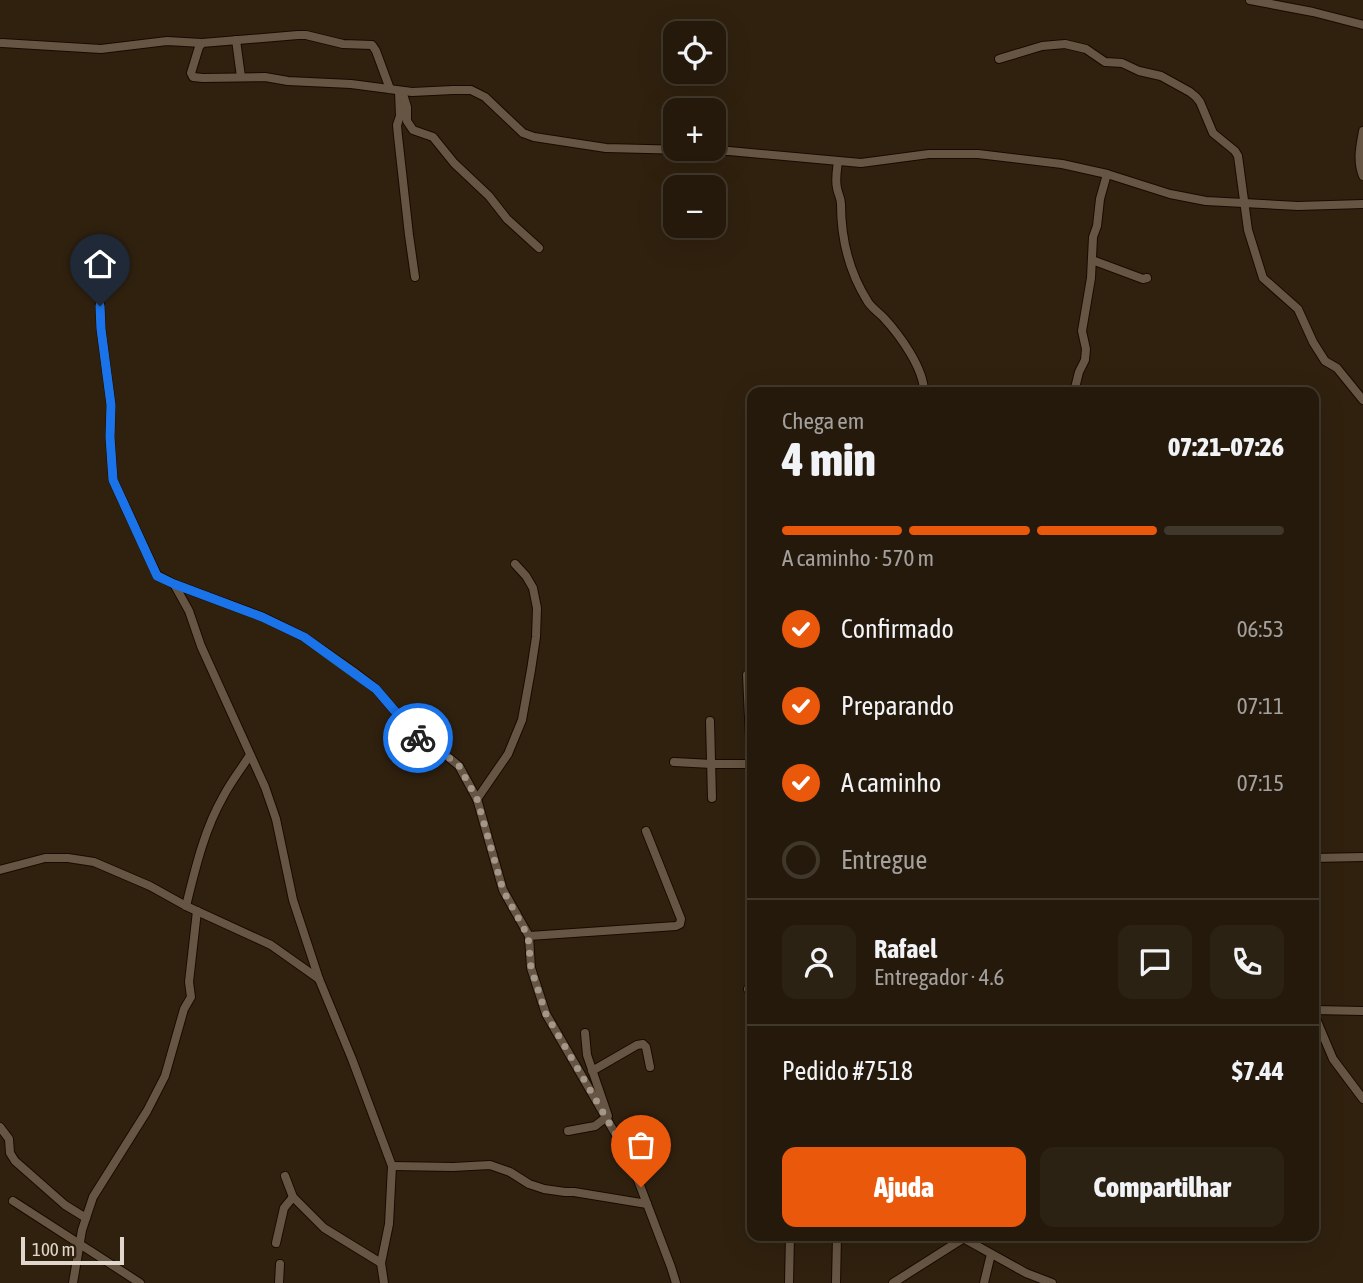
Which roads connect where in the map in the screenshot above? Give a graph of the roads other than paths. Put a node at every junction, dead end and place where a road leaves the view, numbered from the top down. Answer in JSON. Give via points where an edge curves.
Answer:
{"nodes":[{"id":1,"x":1250,"y":0,"type":"edge"},
{"id":2,"x":1363,"y":25,"type":"edge"},
{"id":3,"x":236,"y":40,"type":"junction"},
{"id":4,"x":2,"y":43,"type":"dead end"},
{"id":5,"x":202,"y":43,"type":"junction"},
{"id":6,"x":999,"y":59,"type":"dead end"},
{"id":7,"x":241,"y":77,"type":"junction"},
{"id":8,"x":397,"y":90,"type":"junction"},
{"id":9,"x":1363,"y":131,"type":"edge"},
{"id":10,"x":838,"y":161,"type":"junction"},
{"id":11,"x":1107,"y":174,"type":"junction"},
{"id":12,"x":1363,"y":176,"type":"edge"},
{"id":13,"x":1244,"y":203,"type":"junction"},
{"id":14,"x":1363,"y":204,"type":"edge"},
{"id":15,"x":539,"y":248,"type":"dead end"},
{"id":16,"x":1091,"y":260,"type":"junction"},
{"id":17,"x":415,"y":277,"type":"dead end"},
{"id":18,"x":1147,"y":278,"type":"dead end"},
{"id":19,"x":99,"y":282,"type":"dead end"},
{"id":20,"x":924,"y":387,"type":"edge"},
{"id":21,"x":1075,"y":387,"type":"edge"},
{"id":22,"x":1363,"y":400,"type":"edge"},
{"id":23,"x":514,"y":564,"type":"dead end"},
{"id":24,"x":174,"y":584,"type":"junction"},
{"id":25,"x":710,"y":721,"type":"dead end"},
{"id":26,"x":250,"y":755,"type":"junction"},
{"id":27,"x":674,"y":762,"type":"dead end"},
{"id":28,"x":712,"y":764,"type":"junction"},
{"id":29,"x":747,"y":764,"type":"edge"},
{"id":30,"x":712,"y":798,"type":"dead end"},
{"id":31,"x":477,"y":799,"type":"junction"},
{"id":32,"x":646,"y":831,"type":"dead end"},
{"id":33,"x":1363,"y":857,"type":"edge"},
{"id":34,"x":1319,"y":858,"type":"edge"},
{"id":35,"x":0,"y":870,"type":"edge"},
{"id":36,"x":186,"y":906,"type":"junction"},
{"id":37,"x":197,"y":911,"type":"junction"},
{"id":38,"x":528,"y":936,"type":"junction"},
{"id":39,"x":319,"y":979,"type":"junction"},
{"id":40,"x":1363,"y":1011,"type":"edge"},
{"id":41,"x":1319,"y":1012,"type":"edge"},
{"id":42,"x":1319,"y":1025,"type":"edge"},
{"id":43,"x":585,"y":1033,"type":"dead end"},
{"id":44,"x":650,"y":1067,"type":"dead end"},
{"id":45,"x":592,"y":1071,"type":"junction"},
{"id":46,"x":1363,"y":1099,"type":"edge"},
{"id":47,"x":606,"y":1119,"type":"junction"},
{"id":48,"x":0,"y":1127,"type":"edge"},
{"id":49,"x":568,"y":1131,"type":"dead end"},
{"id":50,"x":392,"y":1166,"type":"junction"},
{"id":51,"x":285,"y":1176,"type":"dead end"},
{"id":52,"x":293,"y":1197,"type":"junction"},
{"id":53,"x":13,"y":1201,"type":"dead end"},
{"id":54,"x":647,"y":1203,"type":"junction"},
{"id":55,"x":86,"y":1218,"type":"junction"},
{"id":56,"x":790,"y":1241,"type":"edge"},
{"id":57,"x":837,"y":1241,"type":"edge"},
{"id":58,"x":959,"y":1241,"type":"edge"},
{"id":59,"x":971,"y":1241,"type":"edge"},
{"id":60,"x":276,"y":1243,"type":"dead end"},
{"id":61,"x":80,"y":1246,"type":"junction"},
{"id":62,"x":991,"y":1254,"type":"junction"},
{"id":63,"x":381,"y":1263,"type":"junction"},
{"id":64,"x":279,"y":1264,"type":"dead end"},
{"id":65,"x":1026,"y":1273,"type":"junction"},
{"id":66,"x":73,"y":1283,"type":"edge"},
{"id":67,"x":141,"y":1283,"type":"edge"},
{"id":68,"x":279,"y":1283,"type":"edge"},
{"id":69,"x":384,"y":1283,"type":"edge"},
{"id":70,"x":676,"y":1283,"type":"edge"},
{"id":71,"x":789,"y":1283,"type":"edge"},
{"id":72,"x":836,"y":1283,"type":"edge"},
{"id":73,"x":893,"y":1283,"type":"edge"},
{"id":74,"x":984,"y":1283,"type":"edge"},
{"id":75,"x":1026,"y":1283,"type":"edge"},
{"id":76,"x":1052,"y":1283,"type":"edge"}],
"edges":[{"from":1,"to":2,"type":"street"},
{"from":3,"to":5,"type":"street"},
{"from":3,"to":7,"type":"street"},
{"from":3,"to":8,"type":"street","via":[[306,35],[372,45]]},
{"from":4,"to":5,"type":"street","via":[[102,49],[167,41]]},
{"from":5,"to":7,"type":"street","via":[[191,75]]},
{"from":6,"to":13,"type":"street","via":[[1065,44],[1086,49],[1105,62],[1161,76],[1190,92],[1200,102],[1213,133],[1238,156]]},
{"from":7,"to":8,"type":"street"},
{"from":8,"to":10,"type":"street","via":[[478,93],[523,134],[534,137],[606,148],[729,151]]},
{"from":8,"to":15,"type":"street","via":[[413,130],[433,137]]},
{"from":8,"to":17,"type":"street"},
{"from":9,"to":12,"type":"street","via":[[1359,155]]},
{"from":10,"to":11,"type":"street","via":[[978,154]]},
{"from":10,"to":20,"type":"street","via":[[840,214],[853,275],[910,353]]},
{"from":11,"to":13,"type":"street","via":[[1170,194]]},
{"from":11,"to":16,"type":"street"},
{"from":13,"to":14,"type":"street"},
{"from":13,"to":22,"type":"street","via":[[1263,278],[1298,309],[1325,361],[1337,368]]},
{"from":16,"to":18,"type":"street"},
{"from":16,"to":21,"type":"street","via":[[1082,331],[1085,360]]},
{"from":19,"to":24,"type":"street","via":[[113,480],[157,576]]},
{"from":23,"to":31,"type":"street","via":[[533,588],[537,608],[531,670],[522,720],[508,754]]},
{"from":24,"to":26,"type":"street"},
{"from":24,"to":31,"type":"street","via":[[262,617],[304,637],[343,664],[376,689],[418,738],[459,766]]},
{"from":25,"to":28,"type":"street"},
{"from":26,"to":36,"type":"street","via":[[213,817]]},
{"from":26,"to":39,"type":"street","via":[[276,819],[293,900]]},
{"from":27,"to":28,"type":"street"},
{"from":28,"to":29,"type":"street"},
{"from":28,"to":30,"type":"street"},
{"from":31,"to":38,"type":"street","via":[[503,890]]},
{"from":32,"to":38,"type":"street","via":[[680,924]]},
{"from":33,"to":34,"type":"street"},
{"from":35,"to":36,"type":"street","via":[[45,858],[93,862]]},
{"from":36,"to":37,"type":"street"},
{"from":37,"to":39,"type":"street","via":[[271,945]]},
{"from":37,"to":55,"type":"street","via":[[191,996],[165,1076],[93,1197]]},
{"from":38,"to":47,"type":"street","via":[[531,968],[546,1014]]},
{"from":39,"to":50,"type":"street"},
{"from":40,"to":41,"type":"street"},
{"from":42,"to":46,"type":"street","via":[[1332,1059]]},
{"from":43,"to":45,"type":"street"},
{"from":44,"to":45,"type":"street","via":[[643,1044]]},
{"from":45,"to":47,"type":"street","via":[[608,1113]]},
{"from":47,"to":49,"type":"street"},
{"from":47,"to":54,"type":"street","via":[[630,1159]]},
{"from":48,"to":55,"type":"street","via":[[15,1161]]},
{"from":50,"to":54,"type":"street","via":[[489,1165],[544,1189]]},
{"from":50,"to":63,"type":"street","via":[[389,1224]]},
{"from":51,"to":52,"type":"street"},
{"from":52,"to":60,"type":"street","via":[[284,1208]]},
{"from":52,"to":63,"type":"street","via":[[324,1228]]},
{"from":53,"to":61,"type":"street"},
{"from":54,"to":70,"type":"street"},
{"from":55,"to":61,"type":"street"},
{"from":56,"to":71,"type":"street"},
{"from":57,"to":72,"type":"street"},
{"from":58,"to":73,"type":"street"},
{"from":59,"to":62,"type":"street"},
{"from":61,"to":66,"type":"street"},
{"from":61,"to":67,"type":"street"},
{"from":62,"to":65,"type":"street"},
{"from":62,"to":74,"type":"street"},
{"from":63,"to":69,"type":"street"},
{"from":64,"to":68,"type":"street"},
{"from":65,"to":75,"type":"street"},
{"from":65,"to":76,"type":"street"}]}
